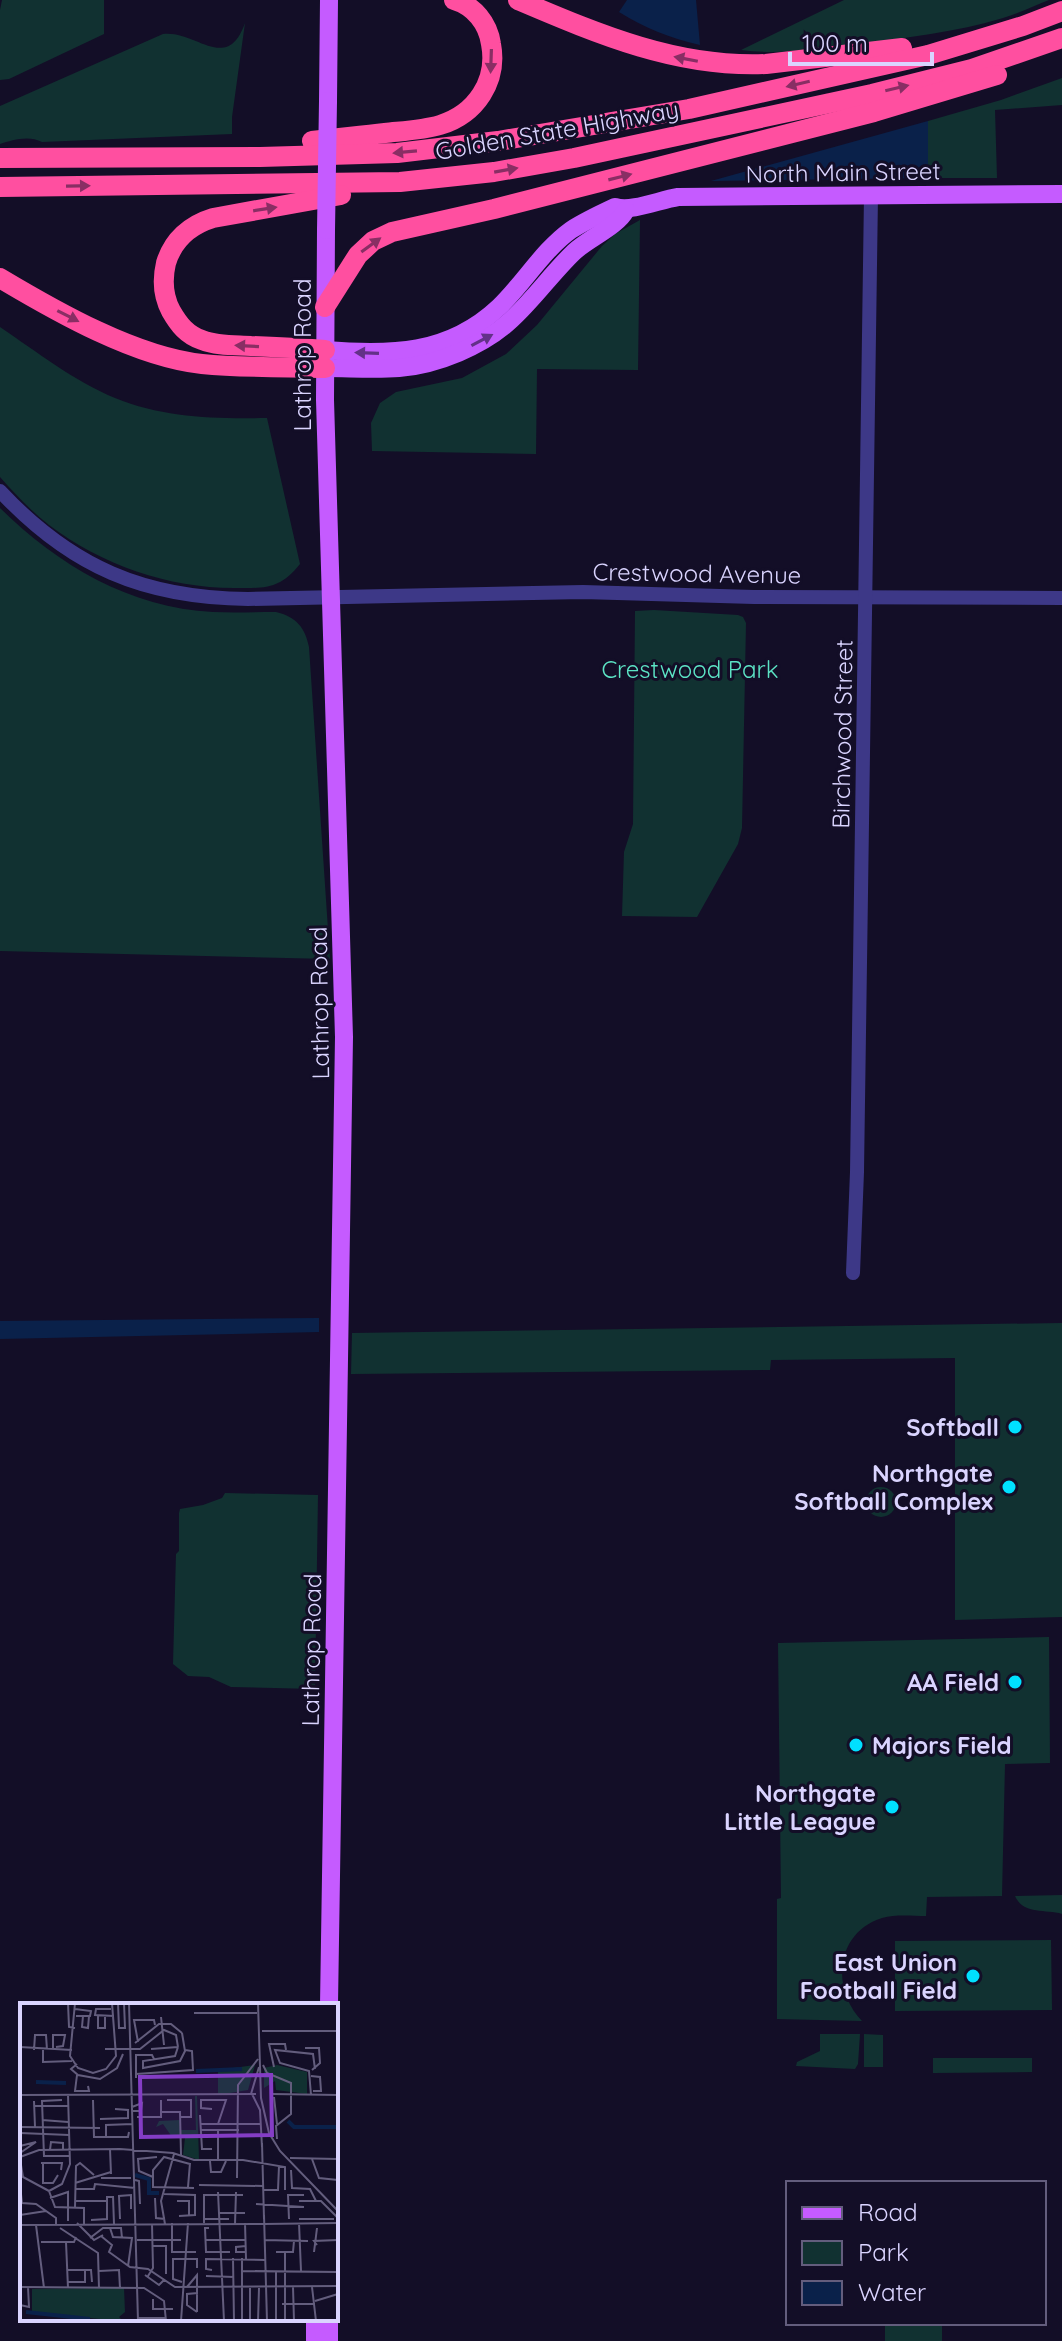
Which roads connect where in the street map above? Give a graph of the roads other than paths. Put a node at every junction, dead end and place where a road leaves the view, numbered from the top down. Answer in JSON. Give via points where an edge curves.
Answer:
{"nodes":[{"id":1,"x":329,"y":0,"type":"edge"},
{"id":2,"x":454,"y":0,"type":"edge"},
{"id":3,"x":518,"y":0,"type":"edge"},
{"id":4,"x":1062,"y":11,"type":"edge"},
{"id":5,"x":986,"y":37,"type":"junction"},
{"id":6,"x":1062,"y":38,"type":"edge"},
{"id":7,"x":1062,"y":49,"type":"edge"},
{"id":8,"x":0,"y":156,"type":"edge"},
{"id":9,"x":400,"y":182,"type":"junction"},
{"id":10,"x":0,"y":187,"type":"edge"},
{"id":11,"x":1062,"y":194,"type":"edge"},
{"id":12,"x":871,"y":195,"type":"junction"},
{"id":13,"x":0,"y":278,"type":"edge"},
{"id":14,"x":325,"y":307,"type":"junction"},
{"id":15,"x":325,"y":359,"type":"junction"},
{"id":16,"x":0,"y":491,"type":"edge"},
{"id":17,"x":330,"y":597,"type":"junction"},
{"id":18,"x":866,"y":598,"type":"junction"},
{"id":19,"x":1062,"y":598,"type":"edge"},
{"id":20,"x":853,"y":1273,"type":"dead end"},
{"id":21,"x":329,"y":2003,"type":"edge"}],
"edges":[{"from":1,"to":14,"type":"main road","name":"Lathrop Road","bridge":true},
{"from":2,"to":8,"type":"highway","one_way":true,"via":[[481,18],[491,42],[492,70],[477,101],[442,124],[298,143]]},
{"from":5,"to":3,"type":"highway","one_way":true,"via":[[802,61],[724,64],[612,38]]},
{"from":4,"to":5,"type":"highway","name":"Golden State Highway"},
{"from":5,"to":8,"type":"highway","name":"Golden State Highway","one_way":true,"via":[[689,109],[498,141],[397,153]]},
{"from":9,"to":6,"type":"highway","name":"Golden State Highway","one_way":true,"via":[[574,158],[872,94],[972,69]]},
{"from":14,"to":7,"type":"highway","one_way":true,"via":[[358,255],[392,232],[874,112],[978,82]]},
{"from":10,"to":9,"type":"highway","name":"Golden State Highway","one_way":true},
{"from":15,"to":9,"type":"highway","one_way":true,"via":[[191,335],[167,302],[163,279],[168,258],[181,236],[205,220]]},
{"from":11,"to":12,"type":"main road","name":"North Main Street"},
{"from":12,"to":15,"type":"main road","name":"North Main Street","via":[[659,200],[626,210],[621,220],[572,254],[500,330],[458,352],[408,367]]},
{"from":12,"to":18,"type":"street","name":"Birchwood Street"},
{"from":13,"to":15,"type":"highway","one_way":true,"via":[[152,353],[201,364]]},
{"from":14,"to":15,"type":"main road","name":"Lathrop Road"},
{"from":15,"to":17,"type":"main road","name":"Lathrop Road"},
{"from":16,"to":17,"type":"street","name":"Crestwood Avenue","via":[[65,549],[151,588],[226,599]]},
{"from":17,"to":18,"type":"street","name":"Crestwood Avenue","via":[[583,592]]},
{"from":17,"to":21,"type":"main road","name":"Lathrop Road","via":[[344,1037]]},
{"from":18,"to":19,"type":"street","name":"Crestwood Avenue"},
{"from":18,"to":20,"type":"street","name":"Birchwood Street"}]}
